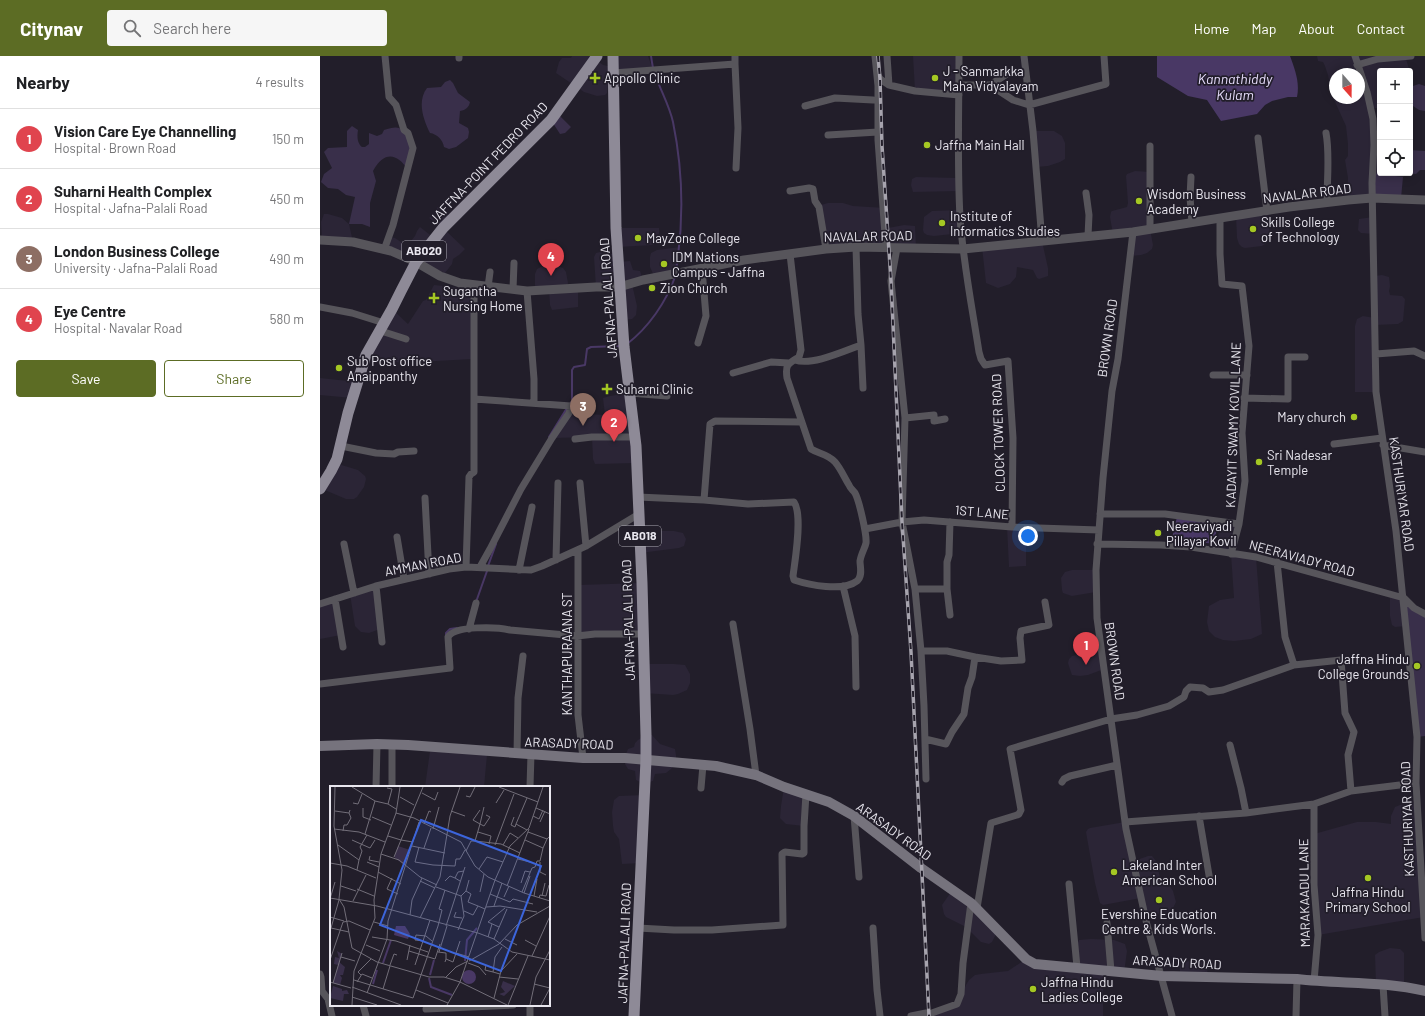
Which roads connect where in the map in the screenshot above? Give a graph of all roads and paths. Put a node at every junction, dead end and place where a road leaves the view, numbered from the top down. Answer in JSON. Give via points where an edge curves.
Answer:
{"nodes":[{"id":1,"x":385,"y":56,"type":"edge"},
{"id":2,"x":597,"y":56,"type":"edge"},
{"id":3,"x":613,"y":56,"type":"edge"},
{"id":4,"x":874,"y":56,"type":"edge"},
{"id":5,"x":887,"y":56,"type":"edge"},
{"id":6,"x":959,"y":56,"type":"edge"},
{"id":7,"x":1024,"y":56,"type":"edge"},
{"id":8,"x":1104,"y":56,"type":"edge"},
{"id":9,"x":1355,"y":56,"type":"edge"},
{"id":10,"x":1411,"y":56,"type":"edge"},
{"id":11,"x":735,"y":60,"type":"edge"},
{"id":12,"x":1357,"y":65,"type":"junction"},
{"id":13,"x":876,"y":72,"type":"junction"},
{"id":14,"x":613,"y":73,"type":"junction"},
{"id":15,"x":1025,"y":73,"type":"junction"},
{"id":16,"x":889,"y":85,"type":"junction"},
{"id":17,"x":959,"y":85,"type":"junction"},
{"id":18,"x":990,"y":85,"type":"junction"},
{"id":19,"x":959,"y":95,"type":"junction"},
{"id":20,"x":873,"y":100,"type":"dead end"},
{"id":21,"x":1029,"y":105,"type":"junction"},
{"id":22,"x":805,"y":106,"type":"dead end"},
{"id":23,"x":878,"y":132,"type":"junction"},
{"id":24,"x":1326,"y":133,"type":"dead end"},
{"id":25,"x":828,"y":135,"type":"dead end"},
{"id":26,"x":1258,"y":138,"type":"dead end"},
{"id":27,"x":1150,"y":146,"type":"dead end"},
{"id":28,"x":736,"y":168,"type":"dead end"},
{"id":29,"x":1191,"y":177,"type":"dead end"},
{"id":30,"x":790,"y":191,"type":"dead end"},
{"id":31,"x":1086,"y":193,"type":"dead end"},
{"id":32,"x":1372,"y":198,"type":"junction"},
{"id":33,"x":1425,"y":200,"type":"edge"},
{"id":34,"x":1327,"y":202,"type":"junction"},
{"id":35,"x":1267,"y":211,"type":"junction"},
{"id":36,"x":1220,"y":222,"type":"junction"},
{"id":37,"x":1192,"y":223,"type":"junction"},
{"id":38,"x":1150,"y":229,"type":"junction"},
{"id":39,"x":1133,"y":232,"type":"junction"},
{"id":40,"x":1088,"y":236,"type":"junction"},
{"id":41,"x":320,"y":240,"type":"edge"},
{"id":42,"x":1042,"y":241,"type":"junction"},
{"id":43,"x":856,"y":247,"type":"junction"},
{"id":44,"x":886,"y":248,"type":"junction"},
{"id":45,"x":897,"y":248,"type":"junction"},
{"id":46,"x":826,"y":249,"type":"junction"},
{"id":47,"x":963,"y":249,"type":"junction"},
{"id":48,"x":384,"y":250,"type":"junction"},
{"id":49,"x":790,"y":254,"type":"junction"},
{"id":50,"x":416,"y":262,"type":"junction"},
{"id":51,"x":514,"y":263,"type":"dead end"},
{"id":52,"x":702,"y":269,"type":"junction"},
{"id":53,"x":490,"y":272,"type":"dead end"},
{"id":54,"x":474,"y":285,"type":"junction"},
{"id":55,"x":488,"y":287,"type":"junction"},
{"id":56,"x":619,"y":287,"type":"junction"},
{"id":57,"x":513,"y":289,"type":"junction"},
{"id":58,"x":527,"y":291,"type":"junction"},
{"id":59,"x":320,"y":307,"type":"edge"},
{"id":60,"x":382,"y":327,"type":"junction"},
{"id":61,"x":406,"y":339,"type":"dead end"},
{"id":62,"x":698,"y":343,"type":"dead end"},
{"id":63,"x":861,"y":345,"type":"junction"},
{"id":64,"x":1376,"y":354,"type":"junction"},
{"id":65,"x":1425,"y":356,"type":"edge"},
{"id":66,"x":1305,"y":357,"type":"dead end"},
{"id":67,"x":792,"y":362,"type":"junction"},
{"id":68,"x":733,"y":373,"type":"dead end"},
{"id":69,"x":1213,"y":375,"type":"dead end"},
{"id":70,"x":1247,"y":375,"type":"junction"},
{"id":71,"x":863,"y":388,"type":"dead end"},
{"id":72,"x":630,"y":393,"type":"junction"},
{"id":73,"x":667,"y":396,"type":"dead end"},
{"id":74,"x":1244,"y":398,"type":"junction"},
{"id":75,"x":474,"y":399,"type":"junction"},
{"id":76,"x":534,"y":403,"type":"junction"},
{"id":77,"x":905,"y":418,"type":"junction"},
{"id":78,"x":945,"y":419,"type":"dead end"},
{"id":79,"x":801,"y":422,"type":"junction"},
{"id":80,"x":635,"y":436,"type":"junction"},
{"id":81,"x":575,"y":439,"type":"dead end"},
{"id":82,"x":1383,"y":441,"type":"junction"},
{"id":83,"x":1334,"y":444,"type":"dead end"},
{"id":84,"x":341,"y":446,"type":"junction"},
{"id":85,"x":414,"y":451,"type":"dead end"},
{"id":86,"x":1425,"y":452,"type":"edge"},
{"id":87,"x":558,"y":483,"type":"dead end"},
{"id":88,"x":580,"y":483,"type":"dead end"},
{"id":89,"x":320,"y":488,"type":"edge"},
{"id":90,"x":638,"y":497,"type":"junction"},
{"id":91,"x":425,"y":498,"type":"dead end"},
{"id":92,"x":704,"y":500,"type":"junction"},
{"id":93,"x":532,"y":507,"type":"dead end"},
{"id":94,"x":639,"y":514,"type":"junction"},
{"id":95,"x":1100,"y":514,"type":"junction"},
{"id":96,"x":902,"y":522,"type":"junction"},
{"id":97,"x":950,"y":522,"type":"junction"},
{"id":98,"x":1240,"y":524,"type":"junction"},
{"id":99,"x":1012,"y":527,"type":"junction"},
{"id":100,"x":865,"y":529,"type":"junction"},
{"id":101,"x":1099,"y":530,"type":"junction"},
{"id":102,"x":397,"y":537,"type":"dead end"},
{"id":103,"x":344,"y":544,"type":"dead end"},
{"id":104,"x":1097,"y":544,"type":"junction"},
{"id":105,"x":586,"y":546,"type":"junction"},
{"id":106,"x":578,"y":550,"type":"junction"},
{"id":107,"x":1231,"y":554,"type":"junction"},
{"id":108,"x":556,"y":560,"type":"junction"},
{"id":109,"x":1278,"y":562,"type":"junction"},
{"id":110,"x":466,"y":567,"type":"junction"},
{"id":111,"x":480,"y":567,"type":"junction"},
{"id":112,"x":519,"y":570,"type":"junction"},
{"id":113,"x":429,"y":574,"type":"junction"},
{"id":114,"x":404,"y":580,"type":"junction"},
{"id":115,"x":376,"y":586,"type":"junction"},
{"id":116,"x":843,"y":586,"type":"junction"},
{"id":117,"x":915,"y":589,"type":"junction"},
{"id":118,"x":947,"y":589,"type":"junction"},
{"id":119,"x":354,"y":593,"type":"junction"},
{"id":120,"x":1404,"y":598,"type":"junction"},
{"id":121,"x":335,"y":599,"type":"junction"},
{"id":122,"x":1045,"y":602,"type":"dead end"},
{"id":123,"x":476,"y":603,"type":"dead end"},
{"id":124,"x":320,"y":604,"type":"edge"},
{"id":125,"x":950,"y":614,"type":"dead end"},
{"id":126,"x":1425,"y":614,"type":"edge"},
{"id":127,"x":733,"y":624,"type":"dead end"},
{"id":128,"x":469,"y":629,"type":"junction"},
{"id":129,"x":643,"y":634,"type":"junction"},
{"id":130,"x":577,"y":636,"type":"junction"},
{"id":131,"x":382,"y":642,"type":"dead end"},
{"id":132,"x":343,"y":647,"type":"dead end"},
{"id":133,"x":921,"y":651,"type":"junction"},
{"id":134,"x":523,"y":656,"type":"dead end"},
{"id":135,"x":975,"y":657,"type":"junction"},
{"id":136,"x":1294,"y":665,"type":"junction"},
{"id":137,"x":320,"y":684,"type":"edge"},
{"id":138,"x":856,"y":687,"type":"dead end"},
{"id":139,"x":1111,"y":719,"type":"junction"},
{"id":140,"x":925,"y":739,"type":"junction"},
{"id":141,"x":377,"y":744,"type":"junction"},
{"id":142,"x":392,"y":744,"type":"junction"},
{"id":143,"x":1230,"y":745,"type":"dead end"},
{"id":144,"x":320,"y":746,"type":"edge"},
{"id":145,"x":517,"y":754,"type":"junction"},
{"id":146,"x":531,"y":754,"type":"junction"},
{"id":147,"x":583,"y":758,"type":"junction"},
{"id":148,"x":646,"y":760,"type":"junction"},
{"id":149,"x":703,"y":765,"type":"junction"},
{"id":150,"x":1117,"y":765,"type":"junction"},
{"id":151,"x":756,"y":775,"type":"junction"},
{"id":152,"x":926,"y":779,"type":"dead end"},
{"id":153,"x":1062,"y":782,"type":"dead end"},
{"id":154,"x":1416,"y":783,"type":"junction"},
{"id":155,"x":376,"y":786,"type":"edge"},
{"id":156,"x":392,"y":786,"type":"edge"},
{"id":157,"x":530,"y":786,"type":"edge"},
{"id":158,"x":701,"y":788,"type":"dead end"},
{"id":159,"x":1351,"y":791,"type":"junction"},
{"id":160,"x":806,"y":794,"type":"junction"},
{"id":161,"x":1314,"y":804,"type":"junction"},
{"id":162,"x":1421,"y":810,"type":"edge"},
{"id":163,"x":1246,"y":813,"type":"junction"},
{"id":164,"x":854,"y":816,"type":"junction"},
{"id":165,"x":1199,"y":816,"type":"junction"},
{"id":166,"x":1125,"y":822,"type":"junction"},
{"id":167,"x":859,"y":877,"type":"dead end"},
{"id":168,"x":1210,"y":881,"type":"dead end"},
{"id":169,"x":1069,"y":884,"type":"dead end"},
{"id":170,"x":974,"y":906,"type":"junction"},
{"id":171,"x":1107,"y":923,"type":"dead end"},
{"id":172,"x":638,"y":928,"type":"junction"},
{"id":173,"x":873,"y":928,"type":"dead end"},
{"id":174,"x":1425,"y":938,"type":"edge"},
{"id":175,"x":1077,"y":967,"type":"junction"},
{"id":176,"x":1111,"y":971,"type":"junction"},
{"id":177,"x":320,"y":974,"type":"edge"},
{"id":178,"x":1162,"y":976,"type":"junction"},
{"id":179,"x":1297,"y":979,"type":"junction"},
{"id":180,"x":1314,"y":981,"type":"junction"},
{"id":181,"x":1383,"y":984,"type":"junction"},
{"id":182,"x":1425,"y":991,"type":"edge"},
{"id":183,"x":363,"y":1006,"type":"edge"},
{"id":184,"x":491,"y":1006,"type":"edge"},
{"id":185,"x":426,"y":1009,"type":"dead end"},
{"id":186,"x":926,"y":1015,"type":"edge"},
{"id":187,"x":332,"y":1016,"type":"edge"},
{"id":188,"x":366,"y":1016,"type":"edge"},
{"id":189,"x":634,"y":1016,"type":"edge"},
{"id":190,"x":880,"y":1016,"type":"edge"},
{"id":191,"x":911,"y":1016,"type":"edge"},
{"id":192,"x":1172,"y":1016,"type":"edge"},
{"id":193,"x":1296,"y":1016,"type":"edge"},
{"id":194,"x":1385,"y":1016,"type":"edge"}],
"edges":[{"from":1,"to":48,"type":"street","via":[[389,97],[396,105],[413,148],[393,226]]},
{"from":2,"to":50,"type":"main road","name":"JAFFNA-POINT PEDRO ROAD","number":"AB020","via":[[551,120],[443,228]]},
{"from":3,"to":14,"type":"main road","name":"JAFNA-PALALI ROAD","number":"AB018"},
{"from":4,"to":13,"type":"street"},
{"from":5,"to":16,"type":"street"},
{"from":6,"to":17,"type":"street","name":"CLOCK TOWER ROAD"},
{"from":7,"to":15,"type":"street"},
{"from":8,"to":21,"type":"street","via":[[1106,84]]},
{"from":9,"to":12,"type":"street","name":"KASTHURIYAR ROAD"},
{"from":10,"to":12,"type":"street","via":[[1378,59]]},
{"from":11,"to":14,"type":"street"},
{"from":11,"to":28,"type":"street","via":[[738,128]]},
{"from":12,"to":32,"type":"street","name":"KASTHURIYAR ROAD","via":[[1372,114]]},
{"from":13,"to":16,"type":"street","via":[[880,79]]},
{"from":13,"to":23,"type":"street"},
{"from":14,"to":56,"type":"main road","name":"JAFNA-PALALI ROAD","number":"AB018"},
{"from":15,"to":18,"type":"street","via":[[1010,72]]},
{"from":15,"to":21,"type":"street"},
{"from":16,"to":19,"type":"street","via":[[915,91]]},
{"from":17,"to":18,"type":"street"},
{"from":17,"to":19,"type":"street","name":"CLOCK TOWER ROAD"},
{"from":18,"to":21,"type":"street","via":[[1013,100]]},
{"from":19,"to":47,"type":"street","name":"CLOCK TOWER ROAD","via":[[960,218]]},
{"from":20,"to":22,"type":"street","via":[[835,98]]},
{"from":21,"to":42,"type":"street"},
{"from":23,"to":25,"type":"street"},
{"from":23,"to":44,"type":"street"},
{"from":24,"to":34,"type":"street"},
{"from":26,"to":35,"type":"street"},
{"from":27,"to":38,"type":"street"},
{"from":29,"to":37,"type":"street"},
{"from":30,"to":46,"type":"street","via":[[809,188],[813,190],[819,207]]},
{"from":31,"to":40,"type":"street"},
{"from":32,"to":33,"type":"street","name":"NAVALAR ROAD"},
{"from":32,"to":34,"type":"street","name":"NAVALAR ROAD"},
{"from":32,"to":64,"type":"street","name":"KASTHURIYAR ROAD"},
{"from":34,"to":35,"type":"street","name":"NAVALAR ROAD"},
{"from":35,"to":36,"type":"street","name":"NAVALAR ROAD"},
{"from":36,"to":37,"type":"street","name":"NAVALAR ROAD"},
{"from":36,"to":70,"type":"street","name":"KADAYIT SWAMY KOVIL LANE","via":[[1222,284],[1242,286],[1249,346]]},
{"from":37,"to":38,"type":"street","name":"NAVALAR ROAD"},
{"from":38,"to":39,"type":"street","name":"NAVALAR ROAD"},
{"from":39,"to":40,"type":"street","name":"NAVALAR ROAD"},
{"from":39,"to":95,"type":"street","name":"BROWN ROAD","via":[[1112,392]]},
{"from":40,"to":42,"type":"street","name":"NAVALAR ROAD"},
{"from":41,"to":48,"type":"street","name":"NAVALAR ROAD","via":[[354,242]]},
{"from":42,"to":47,"type":"street","name":"NAVALAR ROAD"},
{"from":43,"to":44,"type":"street","name":"NAVALAR ROAD"},
{"from":43,"to":46,"type":"street","name":"NAVALAR ROAD"},
{"from":43,"to":63,"type":"street"},
{"from":44,"to":45,"type":"street","name":"NAVALAR ROAD"},
{"from":45,"to":47,"type":"street","name":"NAVALAR ROAD"},
{"from":45,"to":77,"type":"street","via":[[891,281]]},
{"from":46,"to":49,"type":"street","name":"NAVALAR ROAD"},
{"from":47,"to":99,"type":"street","name":"CLOCK TOWER ROAD","via":[[981,359],[985,365],[1008,361],[1013,438]]},
{"from":48,"to":50,"type":"street","name":"NAVALAR ROAD"},
{"from":49,"to":52,"type":"street","name":"NAVALAR ROAD"},
{"from":49,"to":67,"type":"street","via":[[801,350],[799,357]]},
{"from":50,"to":54,"type":"street","name":"NAVALAR ROAD","via":[[440,276]]},
{"from":50,"to":60,"type":"main road","name":"JAFFNA-POINT PEDRO ROAD","number":"AB020"},
{"from":51,"to":57,"type":"street"},
{"from":52,"to":56,"type":"street","name":"NAVALAR ROAD"},
{"from":52,"to":62,"type":"street","via":[[706,316]]},
{"from":53,"to":55,"type":"street"},
{"from":54,"to":55,"type":"street","name":"NAVALAR ROAD"},
{"from":54,"to":75,"type":"street"},
{"from":55,"to":57,"type":"street","name":"NAVALAR ROAD"},
{"from":56,"to":58,"type":"street","name":"NAVALAR ROAD"},
{"from":56,"to":72,"type":"main road","name":"JAFNA-PALALI ROAD","number":"AB018"},
{"from":57,"to":58,"type":"street","name":"NAVALAR ROAD"},
{"from":58,"to":76,"type":"street"},
{"from":59,"to":60,"type":"street","via":[[352,313]]},
{"from":60,"to":61,"type":"street"},
{"from":60,"to":84,"type":"main road","name":"JAFFNA-POINT PEDRO ROAD","number":"AB020","via":[[362,366]]},
{"from":63,"to":67,"type":"street","via":[[816,359]]},
{"from":63,"to":71,"type":"street"},
{"from":64,"to":65,"type":"street","via":[[1414,351]]},
{"from":64,"to":82,"type":"street","name":"KASTHURIYAR ROAD","via":[[1376,392]]},
{"from":66,"to":74,"type":"street","via":[[1288,357],[1288,399]]},
{"from":67,"to":68,"type":"street","via":[[771,362]]},
{"from":67,"to":79,"type":"street","via":[[786,370]]},
{"from":69,"to":70,"type":"street"},
{"from":70,"to":74,"type":"street","name":"KADAYIT SWAMY KOVIL LANE"},
{"from":72,"to":73,"type":"street"},
{"from":72,"to":80,"type":"main road","name":"JAFNA-PALALI ROAD","number":"AB018"},
{"from":74,"to":98,"type":"street","name":"KADAYIT SWAMY KOVIL LANE","via":[[1242,433],[1245,481]]},
{"from":75,"to":76,"type":"street"},
{"from":75,"to":110,"type":"street","via":[[474,472],[469,478]]},
{"from":76,"to":111,"type":"street","via":[[571,406],[521,489]]},
{"from":77,"to":78,"type":"street","via":[[934,415],[934,421]]},
{"from":77,"to":96,"type":"street"},
{"from":79,"to":92,"type":"street","via":[[712,422]]},
{"from":79,"to":100,"type":"street","via":[[811,449],[834,461],[855,493]]},
{"from":80,"to":81,"type":"street"},
{"from":80,"to":90,"type":"main road","name":"JAFNA-PALALI ROAD","number":"AB018"},
{"from":82,"to":83,"type":"street"},
{"from":82,"to":86,"type":"street"},
{"from":82,"to":120,"type":"street","name":"KASTHURIYAR ROAD"},
{"from":84,"to":85,"type":"street","via":[[376,454]]},
{"from":84,"to":89,"type":"main road","name":"JAFFNA-POINT PEDRO ROAD","number":"AB020","via":[[335,463]]},
{"from":87,"to":108,"type":"street"},
{"from":88,"to":105,"type":"street"},
{"from":90,"to":92,"type":"street"},
{"from":90,"to":94,"type":"main road","name":"JAFNA-PALALI ROAD","number":"AB018"},
{"from":91,"to":113,"type":"street"},
{"from":92,"to":116,"type":"street","via":[[748,504],[794,502],[797,507],[798,527],[794,580],[805,584]]},
{"from":93,"to":112,"type":"street"},
{"from":94,"to":105,"type":"street","name":"AMMAN ROAD"},
{"from":94,"to":129,"type":"main road","name":"JAFNA-PALALI ROAD","number":"AB018"},
{"from":95,"to":98,"type":"street","via":[[1165,514]]},
{"from":95,"to":101,"type":"street","name":"BROWN ROAD"},
{"from":96,"to":97,"type":"street","name":"1ST LANE"},
{"from":96,"to":100,"type":"street","name":"1ST LANE"},
{"from":96,"to":117,"type":"street"},
{"from":97,"to":99,"type":"street","name":"1ST LANE"},
{"from":97,"to":118,"type":"street"},
{"from":98,"to":107,"type":"street","name":"KADAYIT SWAMY KOVIL LANE"},
{"from":99,"to":101,"type":"street","name":"1ST LANE"},
{"from":100,"to":116,"type":"street","via":[[866,543],[862,552],[860,577]]},
{"from":101,"to":104,"type":"street","name":"BROWN ROAD"},
{"from":102,"to":114,"type":"street"},
{"from":103,"to":119,"type":"street"},
{"from":104,"to":107,"type":"street","name":"NEERAVIADY ROAD","via":[[1168,545]]},
{"from":104,"to":139,"type":"street","name":"BROWN ROAD","via":[[1097,618]]},
{"from":105,"to":106,"type":"street","name":"AMMAN ROAD"},
{"from":106,"to":108,"type":"street","name":"AMMAN ROAD"},
{"from":106,"to":130,"type":"street","name":"KANTHAPURAANA ST"},
{"from":107,"to":109,"type":"street","name":"NEERAVIADY ROAD"},
{"from":108,"to":112,"type":"street","name":"AMMAN ROAD","via":[[531,570]]},
{"from":109,"to":120,"type":"street","name":"NEERAVIADY ROAD"},
{"from":109,"to":136,"type":"street","via":[[1285,637]]},
{"from":110,"to":111,"type":"street","name":"AMMAN ROAD"},
{"from":110,"to":113,"type":"street","name":"AMMAN ROAD"},
{"from":111,"to":112,"type":"street","name":"AMMAN ROAD"},
{"from":113,"to":114,"type":"street","name":"AMMAN ROAD"},
{"from":114,"to":115,"type":"street","name":"AMMAN ROAD"},
{"from":115,"to":119,"type":"street","name":"AMMAN ROAD"},
{"from":115,"to":131,"type":"street"},
{"from":116,"to":138,"type":"street","via":[[855,636]]},
{"from":117,"to":118,"type":"street"},
{"from":117,"to":133,"type":"street"},
{"from":118,"to":125,"type":"street"},
{"from":119,"to":121,"type":"street","name":"AMMAN ROAD"},
{"from":120,"to":126,"type":"street"},
{"from":120,"to":154,"type":"street","name":"KASTHURIYAR ROAD","via":[[1417,737]]},
{"from":121,"to":124,"type":"street","name":"AMMAN ROAD"},
{"from":121,"to":132,"type":"street"},
{"from":122,"to":135,"type":"street","via":[[1049,626],[1021,631],[1022,660],[1001,661]]},
{"from":123,"to":128,"type":"street"},
{"from":127,"to":151,"type":"street"},
{"from":128,"to":130,"type":"street","via":[[501,628]]},
{"from":128,"to":137,"type":"street","via":[[450,634],[448,637],[450,668]]},
{"from":129,"to":130,"type":"street"},
{"from":129,"to":148,"type":"main road","name":"JAFNA-PALALI ROAD","number":"AB018"},
{"from":130,"to":147,"type":"street","name":"KANTHAPURAANA ST","via":[[578,715]]},
{"from":133,"to":135,"type":"street","via":[[947,651]]},
{"from":133,"to":140,"type":"street"},
{"from":134,"to":145,"type":"street","via":[[518,698]]},
{"from":135,"to":140,"type":"street","via":[[964,714],[946,744]]},
{"from":136,"to":139,"type":"street","via":[[1223,690],[1209,692],[1203,688],[1190,688],[1184,697],[1169,706]]},
{"from":136,"to":159,"type":"street","via":[[1342,660],[1345,713],[1354,732],[1348,755]]},
{"from":139,"to":150,"type":"street","name":"BROWN ROAD"},
{"from":139,"to":170,"type":"street","via":[[1010,749],[1021,810],[1017,815],[991,823]]},
{"from":140,"to":152,"type":"street"},
{"from":141,"to":142,"type":"main road","name":"ARASADY ROAD"},
{"from":141,"to":144,"type":"main road","name":"ARASADY ROAD"},
{"from":141,"to":155,"type":"street"},
{"from":142,"to":145,"type":"main road","name":"ARASADY ROAD"},
{"from":142,"to":156,"type":"street"},
{"from":143,"to":163,"type":"street"},
{"from":145,"to":146,"type":"main road","name":"ARASADY ROAD"},
{"from":146,"to":147,"type":"main road","name":"ARASADY ROAD"},
{"from":146,"to":157,"type":"street"},
{"from":147,"to":148,"type":"main road","name":"ARASADY ROAD"},
{"from":148,"to":149,"type":"main road","name":"ARASADY ROAD"},
{"from":148,"to":172,"type":"main road","name":"JAFNA-PALALI ROAD","number":"AB018"},
{"from":149,"to":151,"type":"main road","name":"ARASADY ROAD"},
{"from":149,"to":158,"type":"street"},
{"from":150,"to":153,"type":"street","via":[[1070,776]]},
{"from":150,"to":166,"type":"street","name":"BROWN ROAD"},
{"from":151,"to":160,"type":"main road","name":"ARASADY ROAD"},
{"from":154,"to":159,"type":"street"},
{"from":154,"to":162,"type":"street","name":"KASTHURIYAR ROAD"},
{"from":159,"to":161,"type":"street"},
{"from":160,"to":164,"type":"main road","name":"ARASADY ROAD","via":[[829,802]]},
{"from":160,"to":172,"type":"street","via":[[804,853],[782,854],[784,925],[712,930]]},
{"from":161,"to":163,"type":"street"},
{"from":161,"to":180,"type":"street","name":"MARAKAADU LANE","via":[[1314,885],[1318,935]]},
{"from":162,"to":174,"type":"street","name":"KASTHURIYAR ROAD"},
{"from":163,"to":165,"type":"street"},
{"from":164,"to":167,"type":"street"},
{"from":164,"to":170,"type":"main road","name":"ARASADY ROAD"},
{"from":165,"to":166,"type":"street"},
{"from":165,"to":168,"type":"street"},
{"from":166,"to":178,"type":"street","name":"BROWN ROAD","via":[[1147,925]]},
{"from":169,"to":175,"type":"street"},
{"from":170,"to":175,"type":"main road","name":"ARASADY ROAD","via":[[1030,962]]},
{"from":170,"to":186,"type":"street","via":[[962,963],[961,994],[958,1004]]},
{"from":171,"to":176,"type":"street"},
{"from":172,"to":189,"type":"main road","name":"JAFNA-PALALI ROAD","number":"AB018"},
{"from":173,"to":190,"type":"street"},
{"from":175,"to":176,"type":"main road","name":"ARASADY ROAD"},
{"from":176,"to":178,"type":"main road","name":"ARASADY ROAD"},
{"from":177,"to":187,"type":"street","via":[[322,991],[328,999]]},
{"from":178,"to":179,"type":"main road","name":"ARASADY ROAD"},
{"from":178,"to":192,"type":"street","name":"BROWN ROAD"},
{"from":179,"to":180,"type":"main road","name":"ARASADY ROAD"},
{"from":179,"to":193,"type":"street"},
{"from":180,"to":181,"type":"main road","name":"ARASADY ROAD"},
{"from":181,"to":182,"type":"main road","name":"ARASADY ROAD"},
{"from":181,"to":194,"type":"street"},
{"from":183,"to":188,"type":"street"},
{"from":184,"to":185,"type":"street"},
{"from":186,"to":191,"type":"street"}]}
